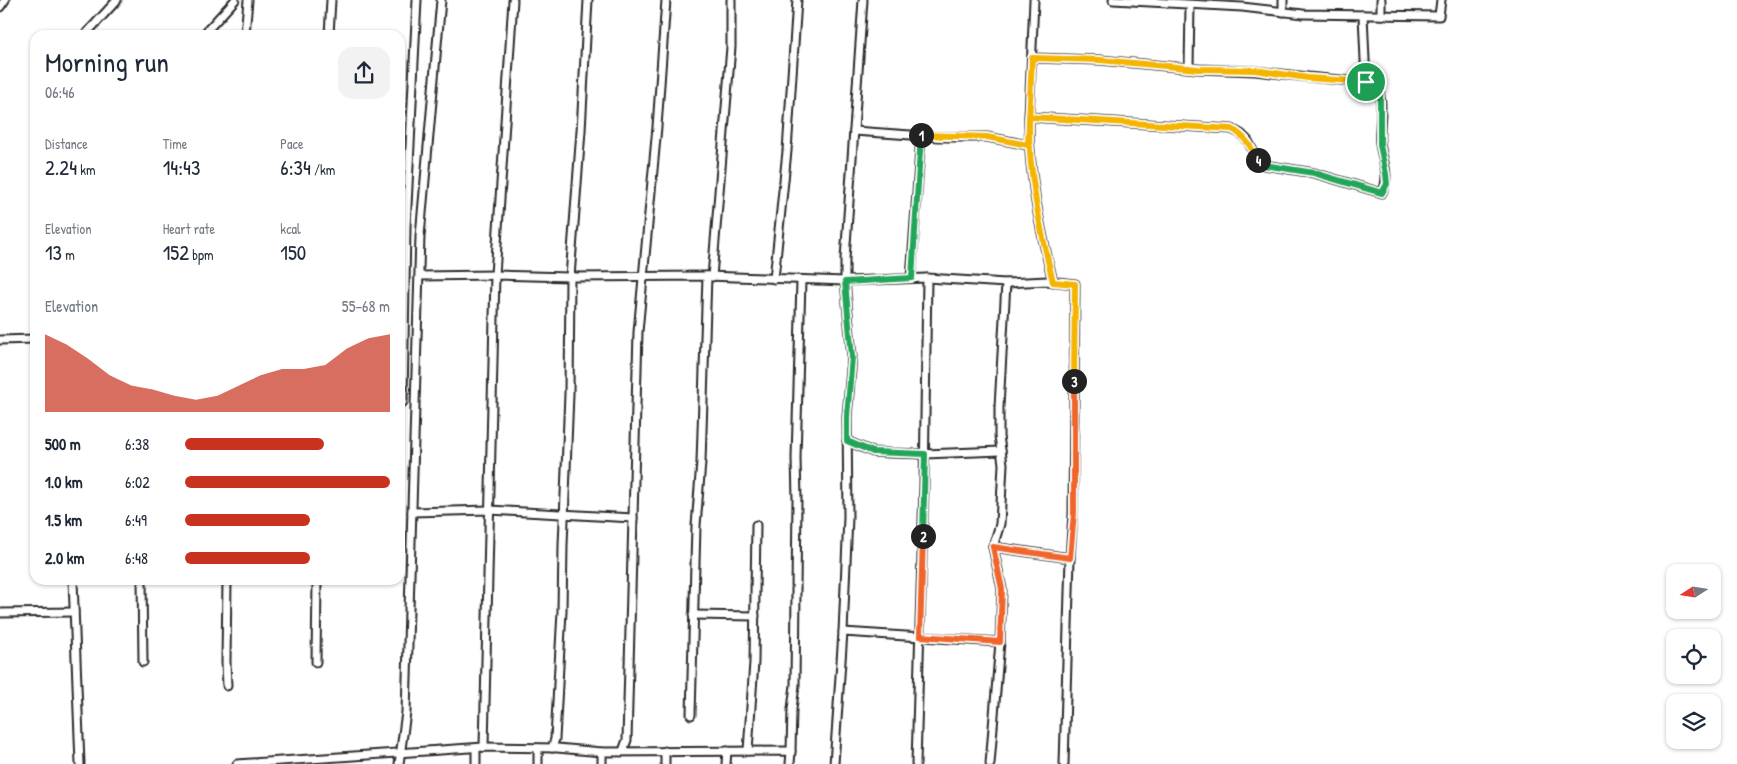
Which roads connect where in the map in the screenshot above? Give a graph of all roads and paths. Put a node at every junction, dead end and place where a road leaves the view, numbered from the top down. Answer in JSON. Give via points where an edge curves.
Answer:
{"nodes":[{"id":1,"x":5,"y":0,"type":"edge"},
{"id":2,"x":117,"y":0,"type":"edge"},
{"id":3,"x":235,"y":0,"type":"edge"},
{"id":4,"x":248,"y":0,"type":"edge"},
{"id":5,"x":331,"y":0,"type":"edge"},
{"id":6,"x":417,"y":0,"type":"edge"},
{"id":7,"x":441,"y":0,"type":"edge"},
{"id":8,"x":513,"y":0,"type":"edge"},
{"id":9,"x":588,"y":0,"type":"edge"},
{"id":10,"x":666,"y":0,"type":"edge"},
{"id":11,"x":731,"y":0,"type":"edge"},
{"id":12,"x":797,"y":0,"type":"edge"},
{"id":13,"x":863,"y":0,"type":"edge"},
{"id":14,"x":1034,"y":0,"type":"edge"},
{"id":15,"x":1113,"y":0,"type":"edge"},
{"id":16,"x":1283,"y":0,"type":"edge"},
{"id":17,"x":1381,"y":0,"type":"edge"},
{"id":18,"x":1441,"y":0,"type":"edge"},
{"id":19,"x":1190,"y":5,"type":"junction"},
{"id":20,"x":0,"y":7,"type":"edge"},
{"id":21,"x":1283,"y":12,"type":"junction"},
{"id":22,"x":1363,"y":15,"type":"junction"},
{"id":23,"x":1381,"y":15,"type":"junction"},
{"id":24,"x":90,"y":30,"type":"edge"},
{"id":25,"x":208,"y":30,"type":"edge"},
{"id":26,"x":245,"y":30,"type":"edge"},
{"id":27,"x":329,"y":30,"type":"edge"},
{"id":28,"x":1032,"y":58,"type":"junction"},
{"id":29,"x":1189,"y":68,"type":"junction"},
{"id":30,"x":1366,"y":82,"type":"junction"},
{"id":31,"x":1029,"y":117,"type":"junction"},
{"id":32,"x":854,"y":131,"type":"junction"},
{"id":33,"x":921,"y":135,"type":"junction"},
{"id":34,"x":1028,"y":145,"type":"junction"},
{"id":35,"x":405,"y":262,"type":"edge"},
{"id":36,"x":495,"y":275,"type":"junction"},
{"id":37,"x":420,"y":276,"type":"junction"},
{"id":38,"x":710,"y":276,"type":"junction"},
{"id":39,"x":570,"y":277,"type":"junction"},
{"id":40,"x":642,"y":277,"type":"junction"},
{"id":41,"x":912,"y":278,"type":"junction"},
{"id":42,"x":927,"y":278,"type":"junction"},
{"id":43,"x":774,"y":279,"type":"junction"},
{"id":44,"x":801,"y":281,"type":"junction"},
{"id":45,"x":845,"y":282,"type":"junction"},
{"id":46,"x":1053,"y":282,"type":"junction"},
{"id":47,"x":1006,"y":283,"type":"junction"},
{"id":48,"x":30,"y":339,"type":"edge"},
{"id":49,"x":0,"y":340,"type":"edge"},
{"id":50,"x":405,"y":402,"type":"edge"},
{"id":51,"x":416,"y":402,"type":"junction"},
{"id":52,"x":847,"y":441,"type":"junction"},
{"id":53,"x":1001,"y":451,"type":"junction"},
{"id":54,"x":925,"y":454,"type":"junction"},
{"id":55,"x":490,"y":510,"type":"junction"},
{"id":56,"x":412,"y":512,"type":"junction"},
{"id":57,"x":565,"y":515,"type":"junction"},
{"id":58,"x":633,"y":518,"type":"junction"},
{"id":59,"x":756,"y":525,"type":"dead end"},
{"id":60,"x":993,"y":547,"type":"junction"},
{"id":61,"x":1070,"y":558,"type":"junction"},
{"id":62,"x":72,"y":585,"type":"edge"},
{"id":63,"x":142,"y":585,"type":"edge"},
{"id":64,"x":227,"y":585,"type":"edge"},
{"id":65,"x":317,"y":585,"type":"edge"},
{"id":66,"x":74,"y":612,"type":"junction"},
{"id":67,"x":0,"y":613,"type":"edge"},
{"id":68,"x":693,"y":615,"type":"junction"},
{"id":69,"x":754,"y":616,"type":"junction"},
{"id":70,"x":843,"y":632,"type":"junction"},
{"id":71,"x":920,"y":636,"type":"junction"},
{"id":72,"x":1000,"y":642,"type":"junction"},
{"id":73,"x":143,"y":662,"type":"dead end"},
{"id":74,"x":316,"y":662,"type":"dead end"},
{"id":75,"x":227,"y":686,"type":"dead end"},
{"id":76,"x":691,"y":715,"type":"dead end"},
{"id":77,"x":480,"y":748,"type":"junction"},
{"id":78,"x":538,"y":748,"type":"junction"},
{"id":79,"x":552,"y":748,"type":"junction"},
{"id":80,"x":623,"y":751,"type":"junction"},
{"id":81,"x":665,"y":751,"type":"junction"},
{"id":82,"x":727,"y":751,"type":"junction"},
{"id":83,"x":748,"y":751,"type":"junction"},
{"id":84,"x":790,"y":751,"type":"junction"},
{"id":85,"x":400,"y":752,"type":"junction"},
{"id":86,"x":602,"y":752,"type":"junction"},
{"id":87,"x":80,"y":764,"type":"edge"},
{"id":88,"x":237,"y":764,"type":"edge"},
{"id":89,"x":399,"y":764,"type":"edge"},
{"id":90,"x":476,"y":764,"type":"edge"},
{"id":91,"x":538,"y":764,"type":"edge"},
{"id":92,"x":602,"y":764,"type":"edge"},
{"id":93,"x":665,"y":764,"type":"edge"},
{"id":94,"x":726,"y":764,"type":"edge"},
{"id":95,"x":790,"y":764,"type":"edge"},
{"id":96,"x":834,"y":764,"type":"edge"},
{"id":97,"x":916,"y":764,"type":"edge"},
{"id":98,"x":990,"y":764,"type":"edge"},
{"id":99,"x":1064,"y":764,"type":"edge"}],
"edges":[{"from":1,"to":20,"type":"street"},
{"from":2,"to":24,"type":"street"},
{"from":3,"to":25,"type":"street"},
{"from":4,"to":26,"type":"street"},
{"from":5,"to":27,"type":"street"},
{"from":6,"to":35,"type":"street"},
{"from":7,"to":37,"type":"street","via":[[420,236]]},
{"from":8,"to":36,"type":"street"},
{"from":9,"to":39,"type":"street"},
{"from":10,"to":40,"type":"street"},
{"from":11,"to":38,"type":"street","via":[[731,47]]},
{"from":12,"to":43,"type":"street"},
{"from":13,"to":32,"type":"street"},
{"from":14,"to":28,"type":"street"},
{"from":15,"to":19,"type":"street"},
{"from":16,"to":21,"type":"street"},
{"from":17,"to":23,"type":"street"},
{"from":18,"to":23,"type":"street","via":[[1439,16]]},
{"from":19,"to":21,"type":"street"},
{"from":19,"to":29,"type":"street"},
{"from":21,"to":22,"type":"street"},
{"from":22,"to":23,"type":"street"},
{"from":22,"to":30,"type":"street"},
{"from":28,"to":29,"type":"street"},
{"from":28,"to":31,"type":"street"},
{"from":29,"to":30,"type":"street","via":[[1255,70]]},
{"from":30,"to":31,"type":"street","via":[[1376,84],[1380,94],[1380,141],[1387,184],[1382,193],[1314,173],[1264,165],[1248,141],[1232,129]]},
{"from":31,"to":34,"type":"street"},
{"from":32,"to":33,"type":"street"},
{"from":32,"to":45,"type":"street"},
{"from":33,"to":34,"type":"street","via":[[987,137]]},
{"from":33,"to":41,"type":"street"},
{"from":34,"to":46,"type":"street","via":[[1042,236]]},
{"from":36,"to":37,"type":"street"},
{"from":36,"to":39,"type":"street"},
{"from":36,"to":55,"type":"street"},
{"from":37,"to":51,"type":"street"},
{"from":38,"to":40,"type":"street"},
{"from":38,"to":43,"type":"street"},
{"from":38,"to":68,"type":"street"},
{"from":39,"to":40,"type":"street"},
{"from":39,"to":57,"type":"street"},
{"from":40,"to":58,"type":"street"},
{"from":41,"to":42,"type":"street"},
{"from":41,"to":45,"type":"street"},
{"from":42,"to":47,"type":"street"},
{"from":42,"to":54,"type":"street"},
{"from":43,"to":44,"type":"street"},
{"from":44,"to":45,"type":"street"},
{"from":44,"to":84,"type":"street","via":[[795,686]]},
{"from":45,"to":52,"type":"street","via":[[852,357]]},
{"from":46,"to":47,"type":"street"},
{"from":46,"to":61,"type":"street","via":[[1075,284],[1074,513]]},
{"from":47,"to":53,"type":"street","via":[[999,407]]},
{"from":48,"to":49,"type":"street"},
{"from":50,"to":51,"type":"street"},
{"from":51,"to":56,"type":"street"},
{"from":52,"to":54,"type":"street","via":[[873,452]]},
{"from":52,"to":70,"type":"street","via":[[848,517]]},
{"from":53,"to":54,"type":"street"},
{"from":53,"to":60,"type":"street","via":[[1000,524]]},
{"from":54,"to":71,"type":"street"},
{"from":55,"to":56,"type":"street"},
{"from":55,"to":57,"type":"street"},
{"from":55,"to":77,"type":"street"},
{"from":56,"to":85,"type":"street","via":[[406,712]]},
{"from":57,"to":58,"type":"street"},
{"from":57,"to":79,"type":"street","via":[[557,709]]},
{"from":58,"to":80,"type":"street","via":[[627,740]]},
{"from":59,"to":69,"type":"street"},
{"from":60,"to":61,"type":"street"},
{"from":60,"to":72,"type":"street","via":[[1002,589]]},
{"from":61,"to":99,"type":"street"},
{"from":62,"to":66,"type":"street"},
{"from":63,"to":73,"type":"street"},
{"from":64,"to":75,"type":"street"},
{"from":65,"to":74,"type":"street"},
{"from":66,"to":67,"type":"street"},
{"from":66,"to":87,"type":"street"},
{"from":68,"to":69,"type":"street"},
{"from":68,"to":76,"type":"street"},
{"from":69,"to":83,"type":"street"},
{"from":70,"to":71,"type":"street"},
{"from":70,"to":96,"type":"street"},
{"from":71,"to":72,"type":"street"},
{"from":71,"to":97,"type":"street"},
{"from":72,"to":98,"type":"street"},
{"from":77,"to":78,"type":"street"},
{"from":77,"to":85,"type":"street"},
{"from":77,"to":90,"type":"street"},
{"from":78,"to":79,"type":"street"},
{"from":78,"to":91,"type":"street"},
{"from":79,"to":86,"type":"street"},
{"from":80,"to":81,"type":"street"},
{"from":80,"to":86,"type":"street"},
{"from":81,"to":82,"type":"street"},
{"from":81,"to":93,"type":"street"},
{"from":82,"to":83,"type":"street"},
{"from":82,"to":94,"type":"street"},
{"from":83,"to":84,"type":"street"},
{"from":84,"to":95,"type":"street"},
{"from":85,"to":88,"type":"street"},
{"from":85,"to":89,"type":"street"},
{"from":86,"to":92,"type":"street"}]}
